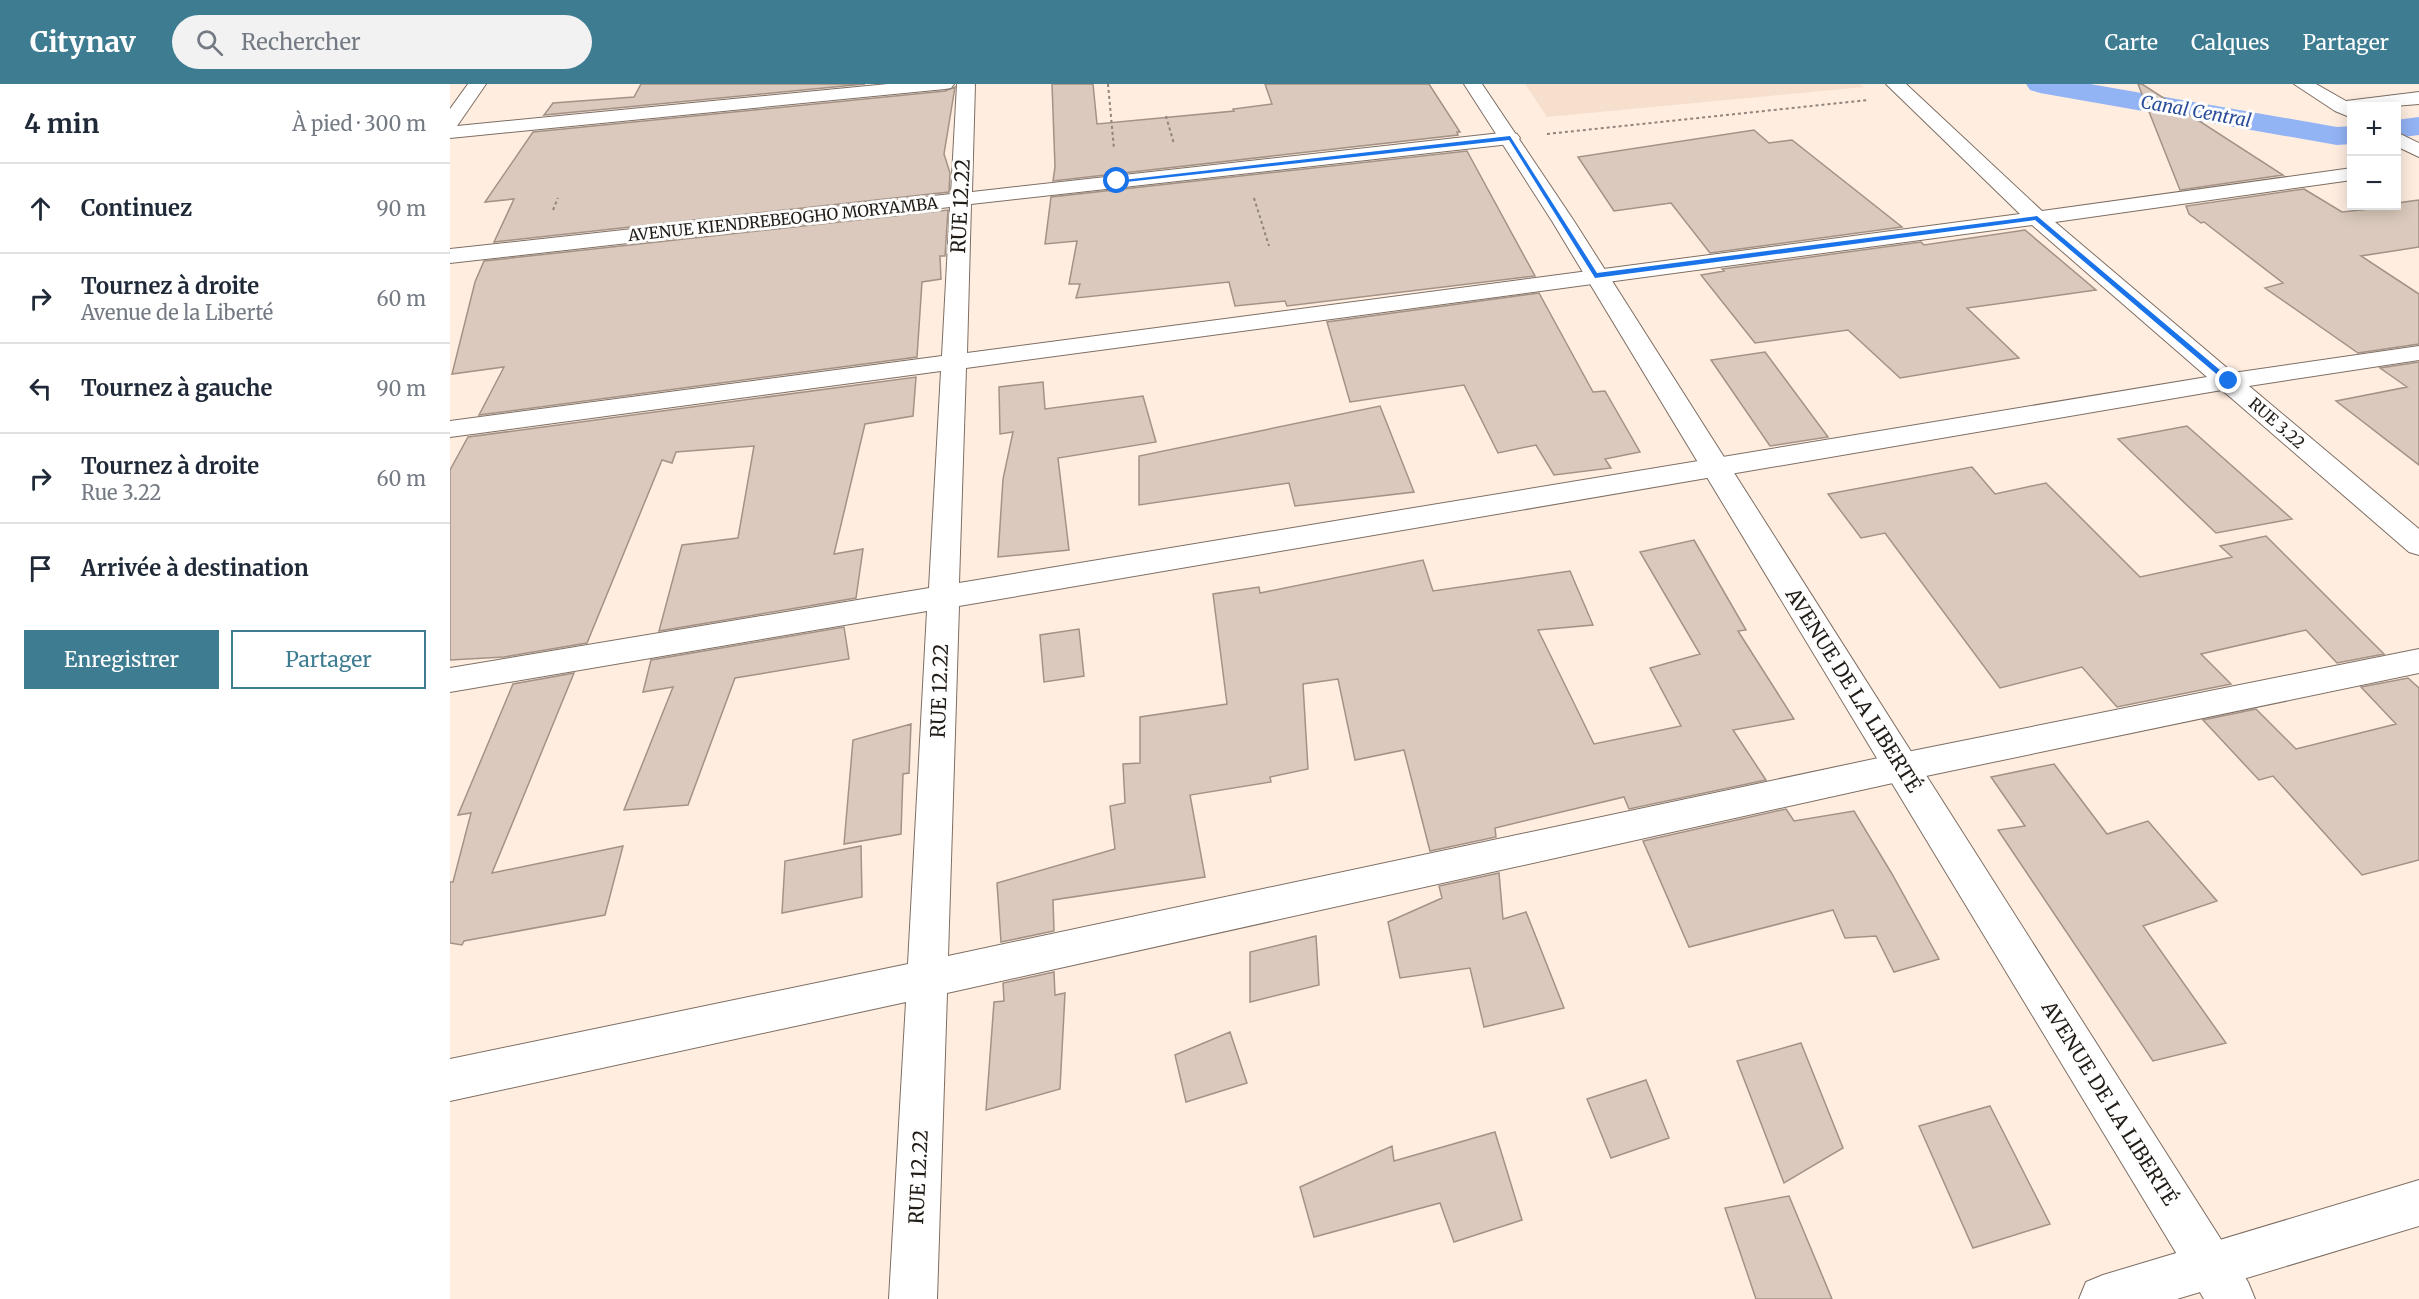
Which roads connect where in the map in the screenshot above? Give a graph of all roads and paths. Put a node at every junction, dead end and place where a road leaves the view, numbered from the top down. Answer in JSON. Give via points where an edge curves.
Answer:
{"nodes":[{"id":1,"x":477,"y":84,"type":"edge"},
{"id":2,"x":726,"y":84,"type":"edge"},
{"id":3,"x":945,"y":84,"type":"edge"},
{"id":4,"x":966,"y":84,"type":"edge"},
{"id":5,"x":1108,"y":84,"type":"edge"},
{"id":6,"x":1473,"y":84,"type":"edge"},
{"id":7,"x":1894,"y":84,"type":"edge"},
{"id":8,"x":2303,"y":84,"type":"edge"},
{"id":9,"x":2419,"y":98,"type":"edge"},
{"id":10,"x":1869,"y":99,"type":"dead end"},
{"id":11,"x":2393,"y":102,"type":"edge"},
{"id":12,"x":714,"y":106,"type":"junction"},
{"id":13,"x":2347,"y":109,"type":"edge"},
{"id":14,"x":450,"y":122,"type":"edge"},
{"id":15,"x":450,"y":132,"type":"edge"},
{"id":16,"x":1510,"y":138,"type":"junction"},
{"id":17,"x":2401,"y":142,"type":"edge"},
{"id":18,"x":2415,"y":160,"type":"edge"},
{"id":19,"x":2347,"y":175,"type":"edge"},
{"id":20,"x":1117,"y":181,"type":"junction"},
{"id":21,"x":960,"y":198,"type":"junction"},
{"id":22,"x":2037,"y":218,"type":"junction"},
{"id":23,"x":450,"y":256,"type":"edge"},
{"id":24,"x":1595,"y":276,"type":"junction"},
{"id":25,"x":2419,"y":353,"type":"edge"},
{"id":26,"x":954,"y":360,"type":"junction"},
{"id":27,"x":2229,"y":381,"type":"junction"},
{"id":28,"x":450,"y":429,"type":"edge"},
{"id":29,"x":1716,"y":468,"type":"junction"},
{"id":30,"x":2419,"y":545,"type":"edge"},
{"id":31,"x":943,"y":596,"type":"junction"},
{"id":32,"x":2419,"y":661,"type":"edge"},
{"id":33,"x":450,"y":680,"type":"edge"},
{"id":34,"x":1902,"y":767,"type":"junction"},
{"id":35,"x":927,"y":980,"type":"junction"},
{"id":36,"x":450,"y":1080,"type":"edge"},
{"id":37,"x":2419,"y":1203,"type":"edge"},
{"id":38,"x":2220,"y":1282,"type":"edge"},
{"id":39,"x":913,"y":1299,"type":"edge"},
{"id":40,"x":2103,"y":1299,"type":"edge"}],
"edges":[{"from":1,"to":14,"type":"street"},
{"from":2,"to":12,"type":"street"},
{"from":3,"to":12,"type":"street"},
{"from":4,"to":21,"type":"street","name":"RUE 12.22"},
{"from":5,"to":20,"type":"path"},
{"from":6,"to":16,"type":"street","name":"AVENUE DE LA LIBERTÉ"},
{"from":7,"to":22,"type":"street","name":"RUE 3.22"},
{"from":8,"to":13,"type":"street"},
{"from":9,"to":11,"type":"street"},
{"from":10,"to":16,"type":"path"},
{"from":12,"to":15,"type":"street"},
{"from":16,"to":20,"type":"street","name":"AVENUE KIENDREBEOGHO MORYAMBA"},
{"from":16,"to":24,"type":"street","name":"AVENUE DE LA LIBERTÉ"},
{"from":17,"to":18,"type":"street"},
{"from":19,"to":22,"type":"street"},
{"from":20,"to":21,"type":"street","name":"AVENUE KIENDREBEOGHO MORYAMBA"},
{"from":21,"to":23,"type":"street","name":"AVENUE KIENDREBEOGHO MORYAMBA"},
{"from":21,"to":26,"type":"street","name":"RUE 12.22"},
{"from":22,"to":24,"type":"street"},
{"from":22,"to":27,"type":"street","name":"RUE 3.22"},
{"from":24,"to":26,"type":"street"},
{"from":24,"to":29,"type":"street","name":"AVENUE DE LA LIBERTÉ"},
{"from":25,"to":27,"type":"street"},
{"from":26,"to":28,"type":"street"},
{"from":26,"to":31,"type":"street","name":"RUE 12.22"},
{"from":27,"to":29,"type":"street"},
{"from":27,"to":30,"type":"street","name":"RUE 3.22"},
{"from":29,"to":31,"type":"street"},
{"from":29,"to":34,"type":"street","name":"AVENUE DE LA LIBERTÉ"},
{"from":31,"to":33,"type":"street"},
{"from":31,"to":35,"type":"street","name":"RUE 12.22"},
{"from":32,"to":34,"type":"street"},
{"from":34,"to":35,"type":"street"},
{"from":34,"to":38,"type":"street","name":"AVENUE DE LA LIBERTÉ"},
{"from":35,"to":36,"type":"street"},
{"from":35,"to":39,"type":"street","name":"RUE 12.22"},
{"from":37,"to":38,"type":"street"},
{"from":38,"to":40,"type":"street"}]}
